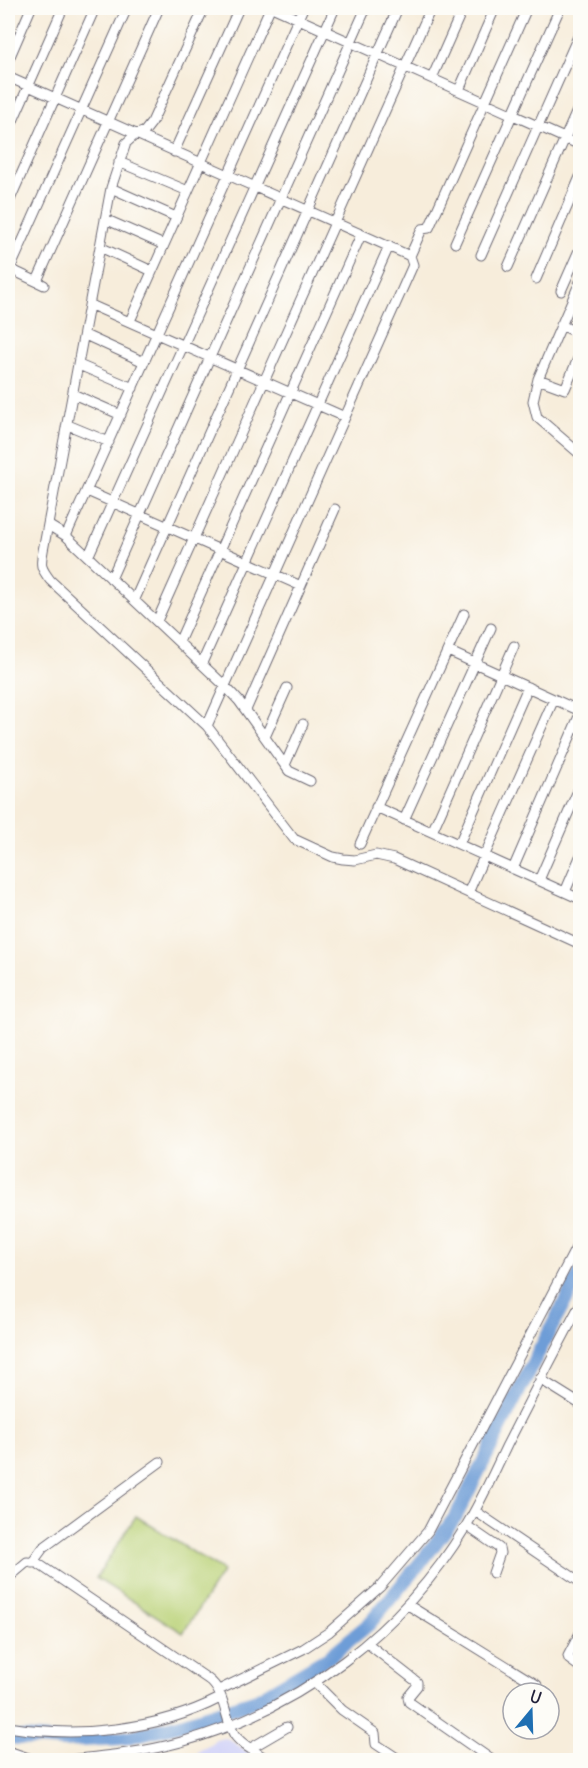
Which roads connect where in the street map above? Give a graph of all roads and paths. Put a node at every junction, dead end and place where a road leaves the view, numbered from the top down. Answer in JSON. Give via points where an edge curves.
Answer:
{"nodes":[{"id":1,"x":31,"y":8,"type":"edge"},
{"id":2,"x":63,"y":8,"type":"edge"},
{"id":3,"x":95,"y":8,"type":"edge"},
{"id":4,"x":127,"y":8,"type":"edge"},
{"id":5,"x":159,"y":8,"type":"edge"},
{"id":6,"x":204,"y":8,"type":"edge"},
{"id":7,"x":239,"y":8,"type":"edge"},
{"id":8,"x":272,"y":8,"type":"edge"},
{"id":9,"x":303,"y":8,"type":"edge"},
{"id":10,"x":335,"y":8,"type":"edge"},
{"id":11,"x":366,"y":8,"type":"edge"},
{"id":12,"x":398,"y":8,"type":"edge"},
{"id":13,"x":431,"y":8,"type":"edge"},
{"id":14,"x":463,"y":8,"type":"edge"},
{"id":15,"x":495,"y":8,"type":"edge"},
{"id":16,"x":527,"y":8,"type":"edge"},
{"id":17,"x":560,"y":8,"type":"edge"},
{"id":18,"x":298,"y":18,"type":"junction"},
{"id":19,"x":325,"y":30,"type":"junction"},
{"id":20,"x":580,"y":32,"type":"edge"},
{"id":21,"x":351,"y":42,"type":"junction"},
{"id":22,"x":377,"y":54,"type":"junction"},
{"id":23,"x":8,"y":61,"type":"edge"},
{"id":24,"x":405,"y":66,"type":"junction"},
{"id":25,"x":8,"y":77,"type":"edge"},
{"id":26,"x":432,"y":78,"type":"junction"},
{"id":27,"x":28,"y":87,"type":"junction"},
{"id":28,"x":459,"y":90,"type":"junction"},
{"id":29,"x":55,"y":99,"type":"junction"},
{"id":30,"x":485,"y":102,"type":"junction"},
{"id":31,"x":580,"y":104,"type":"edge"},
{"id":32,"x":82,"y":111,"type":"junction"},
{"id":33,"x":512,"y":114,"type":"junction"},
{"id":34,"x":108,"y":123,"type":"junction"},
{"id":35,"x":539,"y":126,"type":"junction"},
{"id":36,"x":8,"y":132,"type":"edge"},
{"id":37,"x":135,"y":135,"type":"junction"},
{"id":38,"x":566,"y":138,"type":"junction"},
{"id":39,"x":580,"y":145,"type":"edge"},
{"id":40,"x":174,"y":152,"type":"junction"},
{"id":41,"x":119,"y":162,"type":"junction"},
{"id":42,"x":201,"y":163,"type":"junction"},
{"id":43,"x":228,"y":175,"type":"junction"},
{"id":44,"x":580,"y":177,"type":"edge"},
{"id":45,"x":111,"y":188,"type":"junction"},
{"id":46,"x":254,"y":188,"type":"junction"},
{"id":47,"x":188,"y":191,"type":"junction"},
{"id":48,"x":281,"y":199,"type":"junction"},
{"id":49,"x":8,"y":204,"type":"edge"},
{"id":50,"x":307,"y":211,"type":"junction"},
{"id":51,"x":176,"y":217,"type":"junction"},
{"id":52,"x":105,"y":219,"type":"junction"},
{"id":53,"x":334,"y":223,"type":"junction"},
{"id":54,"x":362,"y":235,"type":"junction"},
{"id":55,"x":455,"y":243,"type":"dead end"},
{"id":56,"x":164,"y":245,"type":"junction"},
{"id":57,"x":388,"y":246,"type":"junction"},
{"id":58,"x":100,"y":247,"type":"junction"},
{"id":59,"x":580,"y":248,"type":"edge"},
{"id":60,"x":481,"y":255,"type":"dead end"},
{"id":61,"x":410,"y":256,"type":"junction"},
{"id":62,"x":508,"y":267,"type":"dead end"},
{"id":63,"x":9,"y":269,"type":"edge"},
{"id":64,"x":152,"y":271,"type":"junction"},
{"id":65,"x":536,"y":279,"type":"dead end"},
{"id":66,"x":580,"y":282,"type":"edge"},
{"id":67,"x":561,"y":291,"type":"dead end"},
{"id":68,"x":91,"y":305,"type":"junction"},
{"id":69,"x":130,"y":321,"type":"junction"},
{"id":70,"x":561,"y":325,"type":"junction"},
{"id":71,"x":157,"y":333,"type":"junction"},
{"id":72,"x":580,"y":334,"type":"edge"},
{"id":73,"x":84,"y":335,"type":"junction"},
{"id":74,"x":183,"y":346,"type":"junction"},
{"id":75,"x":580,"y":354,"type":"edge"},
{"id":76,"x":210,"y":358,"type":"junction"},
{"id":77,"x":144,"y":362,"type":"junction"},
{"id":78,"x":79,"y":365,"type":"junction"},
{"id":79,"x":237,"y":369,"type":"junction"},
{"id":80,"x":538,"y":379,"type":"junction"},
{"id":81,"x":264,"y":381,"type":"junction"},
{"id":82,"x":133,"y":388,"type":"junction"},
{"id":83,"x":291,"y":393,"type":"junction"},
{"id":84,"x":73,"y":394,"type":"junction"},
{"id":85,"x":318,"y":405,"type":"junction"},
{"id":86,"x":121,"y":415,"type":"junction"},
{"id":87,"x":345,"y":417,"type":"junction"},
{"id":88,"x":68,"y":425,"type":"junction"},
{"id":89,"x":109,"y":442,"type":"junction"},
{"id":90,"x":580,"y":454,"type":"edge"},
{"id":91,"x":87,"y":491,"type":"junction"},
{"id":92,"x":113,"y":502,"type":"junction"},
{"id":93,"x":335,"y":509,"type":"dead end"},
{"id":94,"x":140,"y":515,"type":"junction"},
{"id":95,"x":48,"y":525,"type":"junction"},
{"id":96,"x":167,"y":526,"type":"junction"},
{"id":97,"x":66,"y":536,"type":"junction"},
{"id":98,"x":193,"y":538,"type":"junction"},
{"id":99,"x":220,"y":550,"type":"junction"},
{"id":100,"x":88,"y":557,"type":"junction"},
{"id":101,"x":247,"y":562,"type":"junction"},
{"id":102,"x":274,"y":574,"type":"junction"},
{"id":103,"x":111,"y":579,"type":"junction"},
{"id":104,"x":301,"y":586,"type":"junction"},
{"id":105,"x":135,"y":599,"type":"junction"},
{"id":106,"x":464,"y":615,"type":"dead end"},
{"id":107,"x":157,"y":621,"type":"junction"},
{"id":108,"x":491,"y":628,"type":"dead end"},
{"id":109,"x":179,"y":642,"type":"junction"},
{"id":110,"x":514,"y":646,"type":"dead end"},
{"id":111,"x":448,"y":651,"type":"junction"},
{"id":112,"x":202,"y":663,"type":"junction"},
{"id":113,"x":475,"y":663,"type":"junction"},
{"id":114,"x":501,"y":675,"type":"junction"},
{"id":115,"x":225,"y":686,"type":"junction"},
{"id":116,"x":287,"y":687,"type":"dead end"},
{"id":117,"x":528,"y":687,"type":"junction"},
{"id":118,"x":554,"y":699,"type":"junction"},
{"id":119,"x":246,"y":710,"type":"junction"},
{"id":120,"x":580,"y":712,"type":"edge"},
{"id":121,"x":303,"y":724,"type":"dead end"},
{"id":122,"x":207,"y":726,"type":"junction"},
{"id":123,"x":265,"y":737,"type":"junction"},
{"id":124,"x":285,"y":765,"type":"junction"},
{"id":125,"x":310,"y":781,"type":"dead end"},
{"id":126,"x":580,"y":786,"type":"edge"},
{"id":127,"x":376,"y":807,"type":"junction"},
{"id":128,"x":404,"y":820,"type":"junction"},
{"id":129,"x":432,"y":832,"type":"junction"},
{"id":130,"x":360,"y":843,"type":"dead end"},
{"id":131,"x":459,"y":844,"type":"junction"},
{"id":132,"x":485,"y":856,"type":"junction"},
{"id":133,"x":580,"y":857,"type":"edge"},
{"id":134,"x":513,"y":869,"type":"junction"},
{"id":135,"x":539,"y":880,"type":"junction"},
{"id":136,"x":565,"y":892,"type":"junction"},
{"id":137,"x":468,"y":893,"type":"junction"},
{"id":138,"x":580,"y":899,"type":"edge"},
{"id":139,"x":580,"y":944,"type":"edge"},
{"id":140,"x":580,"y":1240,"type":"edge"},
{"id":141,"x":580,"y":1305,"type":"edge"},
{"id":142,"x":540,"y":1379,"type":"junction"},
{"id":143,"x":580,"y":1404,"type":"edge"},
{"id":144,"x":160,"y":1462,"type":"dead end"},
{"id":145,"x":475,"y":1511,"type":"junction"},
{"id":146,"x":466,"y":1526,"type":"junction"},
{"id":147,"x":32,"y":1563,"type":"junction"},
{"id":148,"x":493,"y":1573,"type":"dead end"},
{"id":149,"x":8,"y":1578,"type":"edge"},
{"id":150,"x":580,"y":1582,"type":"edge"},
{"id":151,"x":408,"y":1605,"type":"junction"},
{"id":152,"x":580,"y":1634,"type":"edge"},
{"id":153,"x":368,"y":1643,"type":"junction"},
{"id":154,"x":580,"y":1667,"type":"edge"},
{"id":155,"x":531,"y":1681,"type":"edge"},
{"id":156,"x":315,"y":1683,"type":"junction"},
{"id":157,"x":221,"y":1698,"type":"junction"},
{"id":158,"x":229,"y":1722,"type":"junction"},
{"id":159,"x":8,"y":1727,"type":"edge"},
{"id":160,"x":287,"y":1727,"type":"dead end"},
{"id":161,"x":251,"y":1748,"type":"junction"},
{"id":162,"x":8,"y":1751,"type":"edge"},
{"id":163,"x":399,"y":1760,"type":"edge"},
{"id":164,"x":34,"y":1761,"type":"edge"},
{"id":165,"x":69,"y":1761,"type":"edge"},
{"id":166,"x":268,"y":1761,"type":"edge"},
{"id":167,"x":492,"y":1761,"type":"edge"}],
"edges":[{"from":1,"to":23,"type":"street"},
{"from":2,"to":27,"type":"street"},
{"from":3,"to":29,"type":"street"},
{"from":4,"to":32,"type":"street"},
{"from":5,"to":34,"type":"street"},
{"from":6,"to":37,"type":"street","via":[[152,122]]},
{"from":7,"to":40,"type":"street"},
{"from":8,"to":18,"type":"street"},
{"from":8,"to":42,"type":"street"},
{"from":9,"to":18,"type":"street"},
{"from":10,"to":19,"type":"street"},
{"from":11,"to":21,"type":"street"},
{"from":12,"to":22,"type":"street"},
{"from":13,"to":24,"type":"street"},
{"from":14,"to":26,"type":"street"},
{"from":15,"to":28,"type":"street"},
{"from":16,"to":30,"type":"street"},
{"from":17,"to":33,"type":"street"},
{"from":18,"to":19,"type":"street"},
{"from":18,"to":43,"type":"street"},
{"from":19,"to":21,"type":"street"},
{"from":19,"to":46,"type":"street"},
{"from":20,"to":35,"type":"street"},
{"from":21,"to":22,"type":"street"},
{"from":21,"to":48,"type":"street"},
{"from":22,"to":24,"type":"street"},
{"from":22,"to":50,"type":"street"},
{"from":24,"to":26,"type":"street"},
{"from":24,"to":53,"type":"street"},
{"from":25,"to":27,"type":"street"},
{"from":26,"to":28,"type":"street"},
{"from":27,"to":29,"type":"street"},
{"from":27,"to":36,"type":"street"},
{"from":28,"to":30,"type":"street"},
{"from":29,"to":32,"type":"street"},
{"from":29,"to":49,"type":"street"},
{"from":30,"to":33,"type":"street"},
{"from":30,"to":61,"type":"street","via":[[429,228],[422,229]]},
{"from":31,"to":38,"type":"street"},
{"from":32,"to":34,"type":"street"},
{"from":32,"to":63,"type":"street"},
{"from":33,"to":35,"type":"street"},
{"from":33,"to":55,"type":"street"},
{"from":34,"to":37,"type":"street"},
{"from":34,"to":63,"type":"street","via":[[40,283]]},
{"from":35,"to":38,"type":"street"},
{"from":35,"to":60,"type":"street"},
{"from":37,"to":40,"type":"street"},
{"from":37,"to":41,"type":"street","via":[[126,143]]},
{"from":38,"to":39,"type":"street"},
{"from":38,"to":62,"type":"street"},
{"from":40,"to":42,"type":"street"},
{"from":41,"to":45,"type":"street"},
{"from":41,"to":47,"type":"street"},
{"from":42,"to":43,"type":"street"},
{"from":42,"to":47,"type":"street"},
{"from":43,"to":46,"type":"street"},
{"from":43,"to":71,"type":"street"},
{"from":44,"to":65,"type":"street"},
{"from":45,"to":51,"type":"street"},
{"from":45,"to":52,"type":"street"},
{"from":46,"to":48,"type":"street"},
{"from":46,"to":74,"type":"street"},
{"from":47,"to":51,"type":"street"},
{"from":48,"to":50,"type":"street"},
{"from":48,"to":76,"type":"street"},
{"from":50,"to":53,"type":"street"},
{"from":50,"to":79,"type":"street"},
{"from":51,"to":56,"type":"street"},
{"from":52,"to":56,"type":"street"},
{"from":52,"to":58,"type":"street"},
{"from":53,"to":54,"type":"street"},
{"from":53,"to":81,"type":"street"},
{"from":54,"to":57,"type":"street"},
{"from":54,"to":83,"type":"street"},
{"from":56,"to":64,"type":"street"},
{"from":57,"to":61,"type":"street"},
{"from":57,"to":85,"type":"street"},
{"from":58,"to":64,"type":"street"},
{"from":58,"to":68,"type":"street"},
{"from":59,"to":67,"type":"street"},
{"from":61,"to":87,"type":"street","via":[[413,265]]},
{"from":64,"to":69,"type":"street"},
{"from":66,"to":70,"type":"street"},
{"from":68,"to":69,"type":"street"},
{"from":68,"to":73,"type":"street"},
{"from":69,"to":71,"type":"street"},
{"from":70,"to":72,"type":"street"},
{"from":70,"to":80,"type":"street"},
{"from":71,"to":74,"type":"street"},
{"from":71,"to":77,"type":"street"},
{"from":73,"to":77,"type":"street"},
{"from":73,"to":78,"type":"street"},
{"from":74,"to":76,"type":"street"},
{"from":74,"to":92,"type":"street"},
{"from":75,"to":80,"type":"street","via":[[565,389]]},
{"from":76,"to":79,"type":"street"},
{"from":76,"to":94,"type":"street"},
{"from":77,"to":82,"type":"street"},
{"from":78,"to":82,"type":"street"},
{"from":78,"to":84,"type":"street"},
{"from":79,"to":81,"type":"street"},
{"from":79,"to":96,"type":"street"},
{"from":80,"to":90,"type":"street","via":[[533,401],[537,417]]},
{"from":81,"to":83,"type":"street"},
{"from":81,"to":98,"type":"street"},
{"from":82,"to":86,"type":"street"},
{"from":83,"to":85,"type":"street"},
{"from":83,"to":99,"type":"street"},
{"from":84,"to":86,"type":"street"},
{"from":84,"to":88,"type":"street"},
{"from":85,"to":87,"type":"street"},
{"from":85,"to":101,"type":"street"},
{"from":86,"to":89,"type":"street"},
{"from":87,"to":102,"type":"street"},
{"from":88,"to":89,"type":"street"},
{"from":88,"to":95,"type":"street"},
{"from":89,"to":91,"type":"street"},
{"from":91,"to":92,"type":"street"},
{"from":91,"to":97,"type":"street"},
{"from":92,"to":94,"type":"street"},
{"from":92,"to":100,"type":"street"},
{"from":93,"to":104,"type":"street"},
{"from":94,"to":96,"type":"street"},
{"from":94,"to":103,"type":"street"},
{"from":95,"to":97,"type":"street"},
{"from":95,"to":122,"type":"street","via":[[40,564],[43,571]]},
{"from":96,"to":98,"type":"street"},
{"from":96,"to":105,"type":"street"},
{"from":97,"to":100,"type":"street"},
{"from":98,"to":99,"type":"street"},
{"from":98,"to":107,"type":"street"},
{"from":99,"to":101,"type":"street"},
{"from":99,"to":109,"type":"street"},
{"from":100,"to":103,"type":"street"},
{"from":101,"to":102,"type":"street"},
{"from":101,"to":112,"type":"street"},
{"from":102,"to":104,"type":"street"},
{"from":102,"to":115,"type":"street"},
{"from":103,"to":105,"type":"street"},
{"from":104,"to":119,"type":"street"},
{"from":105,"to":107,"type":"street"},
{"from":106,"to":111,"type":"street"},
{"from":107,"to":109,"type":"street"},
{"from":108,"to":113,"type":"street"},
{"from":109,"to":112,"type":"street"},
{"from":110,"to":114,"type":"street"},
{"from":111,"to":113,"type":"street"},
{"from":111,"to":127,"type":"street"},
{"from":112,"to":115,"type":"street"},
{"from":113,"to":114,"type":"street"},
{"from":113,"to":128,"type":"street"},
{"from":114,"to":117,"type":"street"},
{"from":114,"to":129,"type":"street"},
{"from":115,"to":119,"type":"street"},
{"from":115,"to":122,"type":"street"},
{"from":116,"to":123,"type":"street"},
{"from":117,"to":118,"type":"street"},
{"from":117,"to":131,"type":"street"},
{"from":118,"to":120,"type":"street"},
{"from":118,"to":132,"type":"street"},
{"from":119,"to":123,"type":"street"},
{"from":120,"to":134,"type":"street"},
{"from":121,"to":124,"type":"street"},
{"from":122,"to":137,"type":"street","via":[[294,839],[344,860],[383,855]]},
{"from":123,"to":124,"type":"street"},
{"from":124,"to":125,"type":"street"},
{"from":126,"to":135,"type":"street"},
{"from":127,"to":128,"type":"street"},
{"from":127,"to":130,"type":"street"},
{"from":128,"to":129,"type":"street"},
{"from":129,"to":131,"type":"street"},
{"from":131,"to":132,"type":"street"},
{"from":132,"to":134,"type":"street"},
{"from":132,"to":137,"type":"street"},
{"from":133,"to":136,"type":"street"},
{"from":134,"to":135,"type":"street"},
{"from":135,"to":136,"type":"street"},
{"from":136,"to":138,"type":"street"},
{"from":137,"to":139,"type":"street"},
{"from":140,"to":157,"type":"street","via":[[428,1531],[380,1587],[329,1632]]},
{"from":141,"to":142,"type":"street"},
{"from":142,"to":143,"type":"street"},
{"from":142,"to":145,"type":"street"},
{"from":144,"to":147,"type":"street","via":[[43,1548]]},
{"from":145,"to":146,"type":"street"},
{"from":145,"to":150,"type":"street"},
{"from":146,"to":148,"type":"street","via":[[499,1548]]},
{"from":146,"to":151,"type":"street"},
{"from":147,"to":149,"type":"street"},
{"from":147,"to":157,"type":"street","via":[[213,1683]]},
{"from":151,"to":153,"type":"street"},
{"from":151,"to":155,"type":"street"},
{"from":152,"to":154,"type":"street","via":[[568,1656]]},
{"from":153,"to":156,"type":"street"},
{"from":153,"to":167,"type":"street","via":[[417,1682],[408,1696],[409,1702]]},
{"from":156,"to":158,"type":"street","via":[[277,1704]]},
{"from":156,"to":163,"type":"street","via":[[335,1704],[375,1733],[378,1746]]},
{"from":157,"to":158,"type":"street"},
{"from":157,"to":159,"type":"street","via":[[164,1720],[131,1726],[57,1732]]},
{"from":158,"to":161,"type":"street","via":[[237,1738]]},
{"from":158,"to":165,"type":"street","via":[[190,1739],[151,1749]]},
{"from":160,"to":161,"type":"street"},
{"from":161,"to":166,"type":"street"},
{"from":162,"to":164,"type":"street"}]}
